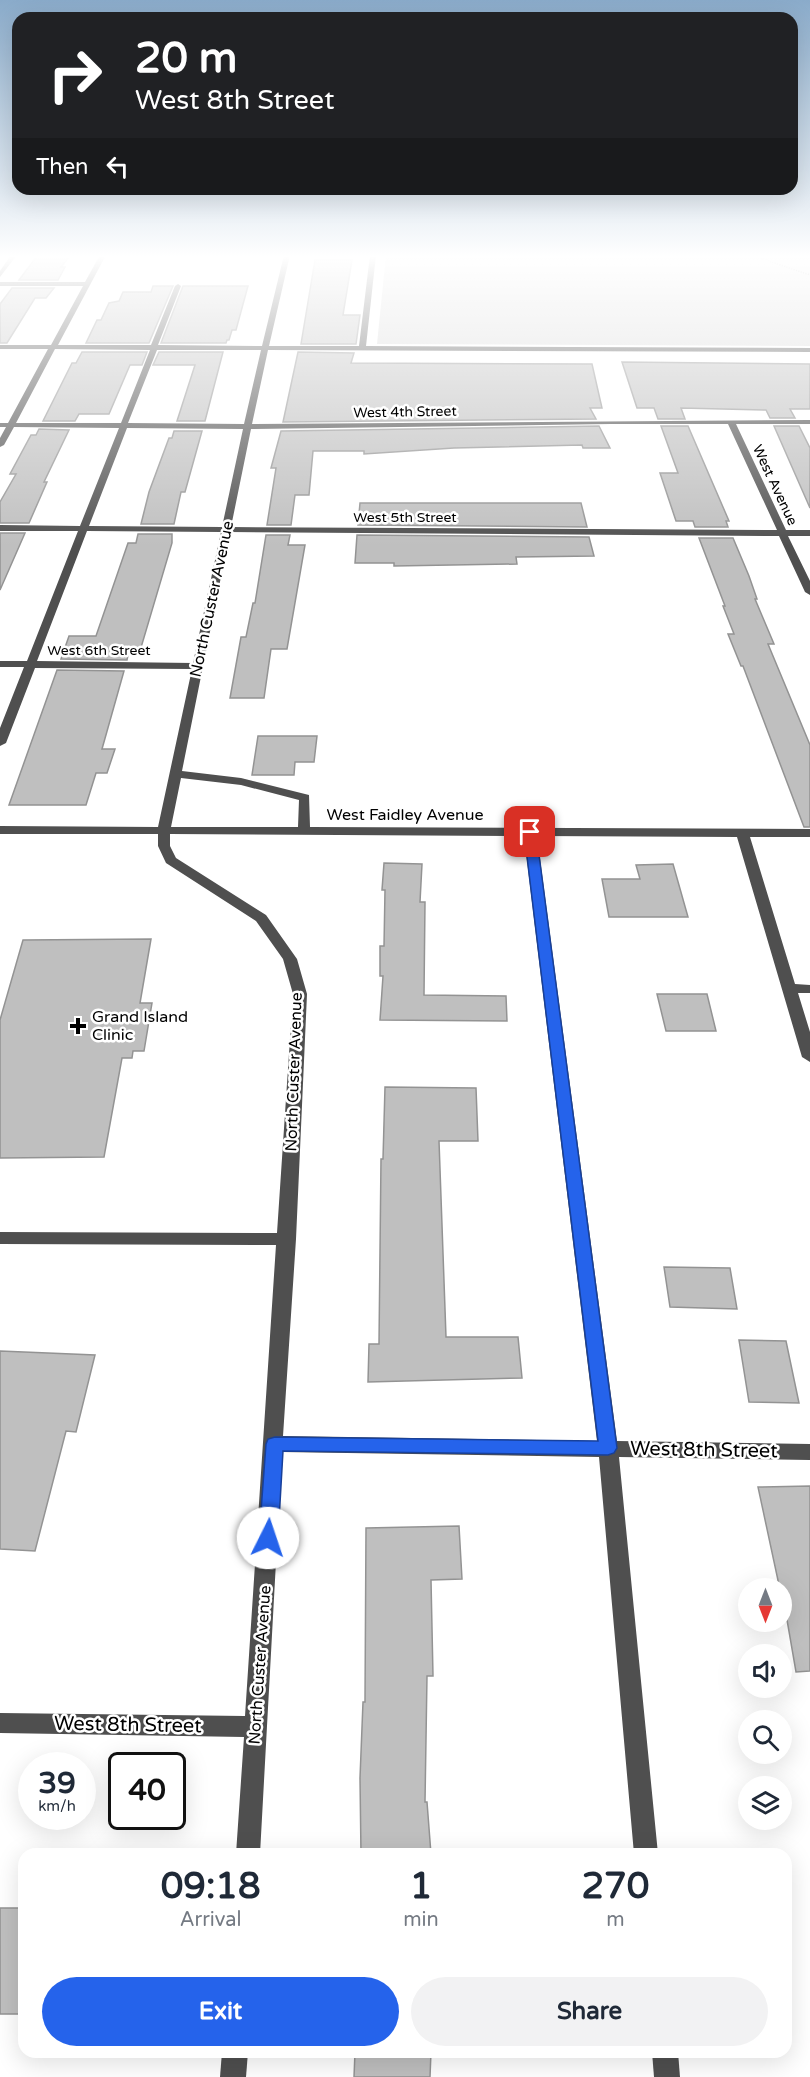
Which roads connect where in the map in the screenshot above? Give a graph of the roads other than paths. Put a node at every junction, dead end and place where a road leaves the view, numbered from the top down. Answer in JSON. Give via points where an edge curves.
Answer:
{"nodes":[{"id":1,"x":51,"y":352,"type":"edge"},
{"id":2,"x":154,"y":352,"type":"edge"},
{"id":3,"x":266,"y":352,"type":"edge"},
{"id":4,"x":731,"y":422,"type":"junction"},
{"id":5,"x":810,"y":422,"type":"edge"},
{"id":6,"x":0,"y":425,"type":"edge"},
{"id":7,"x":12,"y":425,"type":"junction"},
{"id":8,"x":125,"y":426,"type":"junction"},
{"id":9,"x":247,"y":426,"type":"junction"},
{"id":10,"x":0,"y":445,"type":"edge"},
{"id":11,"x":0,"y":528,"type":"edge"},
{"id":12,"x":85,"y":528,"type":"junction"},
{"id":13,"x":227,"y":529,"type":"junction"},
{"id":14,"x":782,"y":533,"type":"junction"},
{"id":15,"x":810,"y":533,"type":"edge"},
{"id":16,"x":810,"y":592,"type":"edge"},
{"id":17,"x":0,"y":664,"type":"edge"},
{"id":18,"x":31,"y":665,"type":"junction"},
{"id":19,"x":198,"y":666,"type":"junction"},
{"id":20,"x":0,"y":743,"type":"edge"},
{"id":21,"x":176,"y":774,"type":"junction"},
{"id":22,"x":0,"y":830,"type":"edge"},
{"id":23,"x":164,"y":830,"type":"junction"},
{"id":24,"x":304,"y":831,"type":"junction"},
{"id":25,"x":530,"y":832,"type":"junction"},
{"id":26,"x":742,"y":832,"type":"junction"},
{"id":27,"x":810,"y":833,"type":"edge"},
{"id":28,"x":789,"y":988,"type":"junction"},
{"id":29,"x":810,"y":989,"type":"edge"},
{"id":30,"x":810,"y":1057,"type":"edge"},
{"id":31,"x":0,"y":1238,"type":"edge"},
{"id":32,"x":287,"y":1239,"type":"junction"},
{"id":33,"x":275,"y":1444,"type":"junction"},
{"id":34,"x":608,"y":1448,"type":"junction"},
{"id":35,"x":810,"y":1452,"type":"edge"},
{"id":36,"x":0,"y":1723,"type":"edge"},
{"id":37,"x":256,"y":1726,"type":"junction"},
{"id":38,"x":248,"y":1848,"type":"edge"},
{"id":39,"x":645,"y":1848,"type":"edge"},
{"id":40,"x":235,"y":2058,"type":"edge"},
{"id":41,"x":665,"y":2058,"type":"edge"},
{"id":42,"x":233,"y":2077,"type":"edge"},
{"id":43,"x":667,"y":2077,"type":"edge"}],
"edges":[{"from":1,"to":7,"type":"street"},
{"from":2,"to":8,"type":"street"},
{"from":3,"to":9,"type":"street","name":"North Custer Avenue"},
{"from":4,"to":5,"type":"street","name":"West 4th Street"},
{"from":4,"to":9,"type":"street","name":"West 4th Street"},
{"from":4,"to":14,"type":"street","name":"West Avenue"},
{"from":6,"to":7,"type":"street","name":"West 4th Street"},
{"from":7,"to":8,"type":"street","name":"West 4th Street"},
{"from":7,"to":10,"type":"street"},
{"from":8,"to":9,"type":"street","name":"West 4th Street"},
{"from":8,"to":12,"type":"street"},
{"from":9,"to":13,"type":"street","name":"North Custer Avenue"},
{"from":11,"to":12,"type":"street","name":"West 5th Street"},
{"from":12,"to":13,"type":"street","name":"West 5th Street"},
{"from":12,"to":18,"type":"street"},
{"from":13,"to":14,"type":"street","name":"West 5th Street"},
{"from":13,"to":19,"type":"street","name":"North Custer Avenue"},
{"from":14,"to":15,"type":"street","name":"West 5th Street"},
{"from":14,"to":16,"type":"street","name":"West Avenue"},
{"from":17,"to":18,"type":"street","name":"West 6th Street"},
{"from":18,"to":19,"type":"street","name":"West 6th Street"},
{"from":18,"to":20,"type":"street"},
{"from":19,"to":21,"type":"street","name":"North Custer Avenue"},
{"from":21,"to":23,"type":"street","name":"North Custer Avenue"},
{"from":21,"to":24,"type":"street","via":[[224,777],[304,798]]},
{"from":22,"to":23,"type":"street","name":"West Faidley Avenue"},
{"from":23,"to":24,"type":"street","name":"West Faidley Avenue"},
{"from":23,"to":32,"type":"street","name":"North Custer Avenue","via":[[164,846],[171,860],[261,918],[290,959],[300,994]]},
{"from":24,"to":25,"type":"street","name":"West Faidley Avenue"},
{"from":25,"to":26,"type":"street","name":"West Faidley Avenue"},
{"from":25,"to":34,"type":"street"},
{"from":26,"to":27,"type":"street","name":"West Faidley Avenue"},
{"from":26,"to":28,"type":"street"},
{"from":28,"to":29,"type":"street"},
{"from":28,"to":30,"type":"street"},
{"from":31,"to":32,"type":"street"},
{"from":32,"to":33,"type":"street","name":"North Custer Avenue"},
{"from":33,"to":34,"type":"street","name":"West 8th Street"},
{"from":33,"to":37,"type":"street","name":"North Custer Avenue"},
{"from":34,"to":35,"type":"street","name":"West 8th Street"},
{"from":34,"to":39,"type":"street"},
{"from":36,"to":37,"type":"street","name":"West 8th Street"},
{"from":37,"to":38,"type":"street","name":"North Custer Avenue"},
{"from":40,"to":42,"type":"street"},
{"from":41,"to":43,"type":"street"}]}
